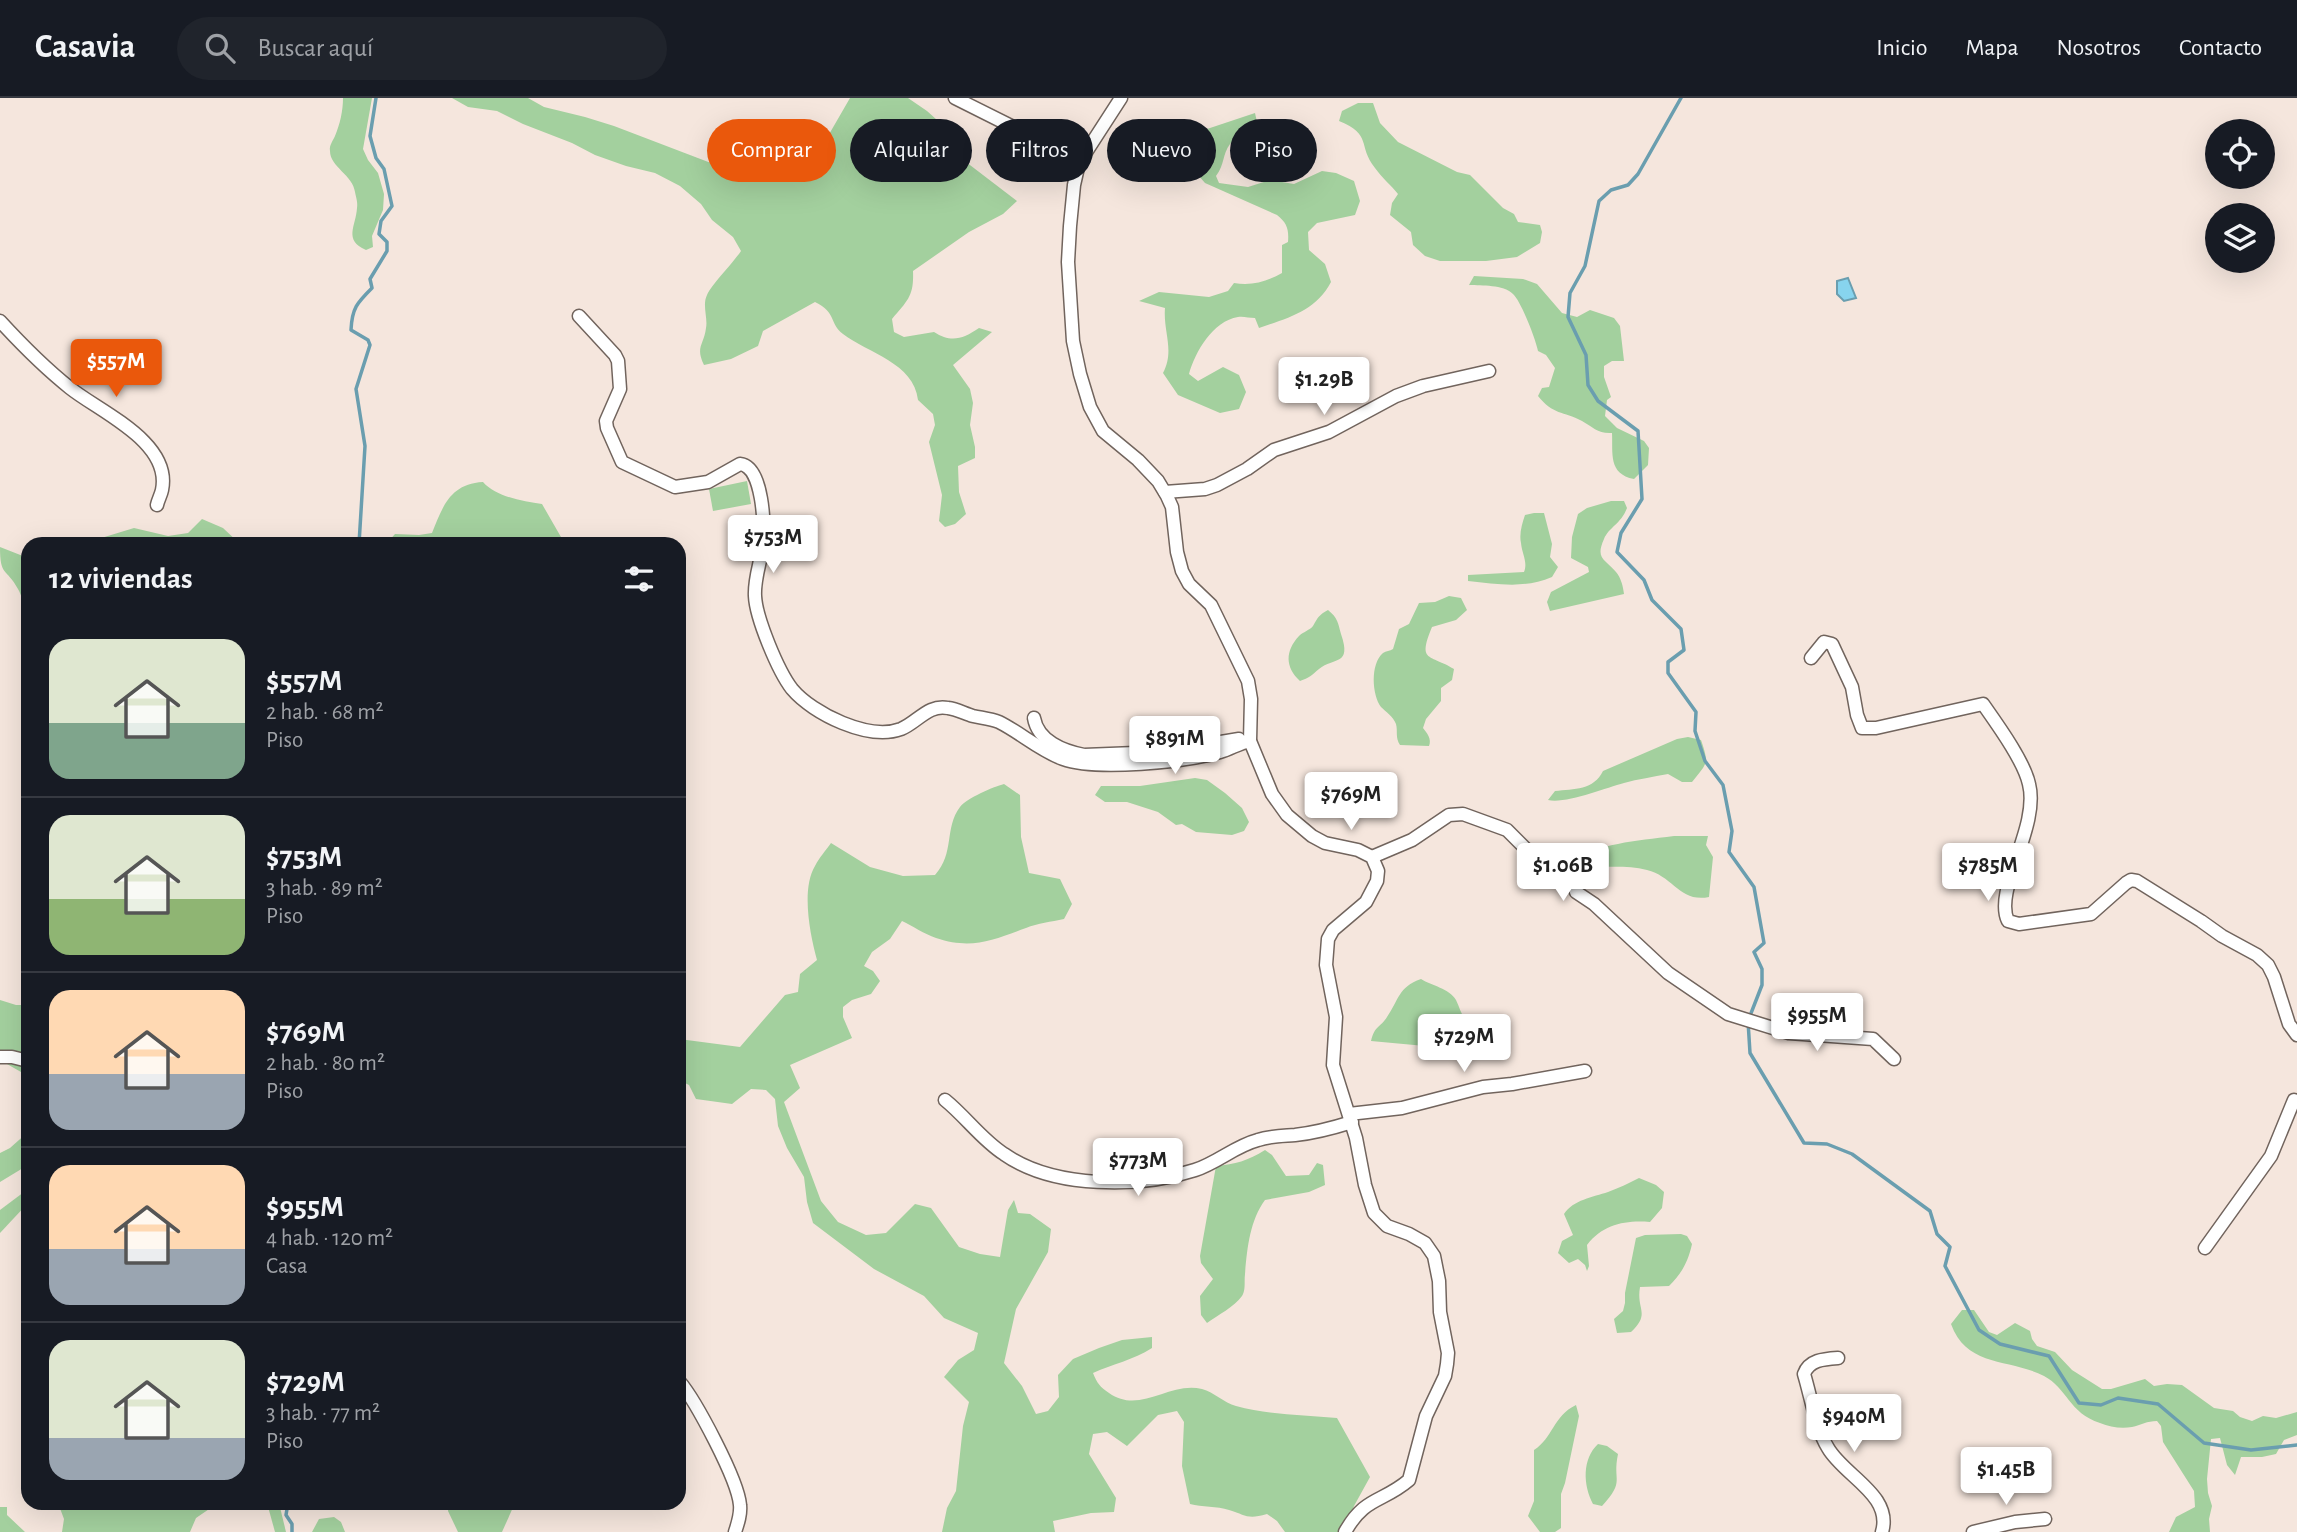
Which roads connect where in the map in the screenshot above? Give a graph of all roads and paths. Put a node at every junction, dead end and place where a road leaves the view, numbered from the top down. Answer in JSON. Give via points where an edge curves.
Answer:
{"nodes":[{"id":1,"x":955,"y":98,"type":"edge"},
{"id":2,"x":1121,"y":98,"type":"edge"},
{"id":3,"x":997,"y":119,"type":"edge"},
{"id":4,"x":1093,"y":141,"type":"edge"},
{"id":5,"x":1075,"y":182,"type":"edge"},
{"id":6,"x":579,"y":316,"type":"dead end"},
{"id":7,"x":0,"y":321,"type":"edge"},
{"id":8,"x":1489,"y":371,"type":"dead end"},
{"id":9,"x":1166,"y":492,"type":"junction"},
{"id":10,"x":157,"y":505,"type":"dead end"},
{"id":11,"x":1811,"y":658,"type":"dead end"},
{"id":12,"x":1034,"y":718,"type":"dead end"},
{"id":13,"x":1250,"y":739,"type":"junction"},
{"id":14,"x":1372,"y":856,"type":"junction"},
{"id":15,"x":2297,"y":1035,"type":"edge"},
{"id":16,"x":0,"y":1057,"type":"edge"},
{"id":17,"x":21,"y":1059,"type":"edge"},
{"id":18,"x":1894,"y":1059,"type":"dead end"},
{"id":19,"x":1585,"y":1071,"type":"dead end"},
{"id":20,"x":2296,"y":1095,"type":"edge"},
{"id":21,"x":945,"y":1100,"type":"dead end"},
{"id":22,"x":1350,"y":1118,"type":"junction"},
{"id":23,"x":2205,"y":1248,"type":"dead end"},
{"id":24,"x":1838,"y":1358,"type":"dead end"},
{"id":25,"x":686,"y":1392,"type":"edge"},
{"id":26,"x":2045,"y":1519,"type":"dead end"},
{"id":27,"x":735,"y":1532,"type":"edge"},
{"id":28,"x":1345,"y":1532,"type":"edge"},
{"id":29,"x":1882,"y":1532,"type":"edge"},
{"id":30,"x":1973,"y":1532,"type":"edge"}],
"edges":[{"from":1,"to":3,"type":"street"},
{"from":2,"to":4,"type":"street"},
{"from":5,"to":9,"type":"street","via":[[1068,262],[1073,341],[1090,407],[1103,432],[1138,460]]},
{"from":6,"to":13,"type":"street","via":[[618,361],[620,389],[606,421],[622,462],[675,487],[708,482],[740,464],[755,473],[764,534],[755,598],[785,679],[812,706],[855,728],[878,732],[899,730],[933,708],[950,708],[1001,723],[1038,748],[1080,764],[1186,758],[1219,752]]},
{"from":7,"to":10,"type":"street","via":[[71,388],[138,434],[161,469],[162,492]]},
{"from":8,"to":9,"type":"street","via":[[1396,396],[1329,432],[1274,450],[1217,485]]},
{"from":9,"to":13,"type":"street","via":[[1182,571],[1211,605],[1248,681]]},
{"from":11,"to":15,"type":"street","via":[[1824,642],[1832,644],[1852,687],[1862,728],[1983,704],[2019,760],[2031,793],[2030,815],[2004,904],[2008,921],[2019,924],[2091,914],[2126,883],[2137,881],[2268,965]]},
{"from":12,"to":13,"type":"street","via":[[1049,741],[1084,755],[1161,752]]},
{"from":13,"to":14,"type":"street","via":[[1272,794],[1301,829],[1325,843]]},
{"from":14,"to":18,"type":"street","via":[[1412,840],[1449,815],[1471,816],[1507,830],[1533,856],[1573,880],[1576,892],[1668,973],[1728,1014],[1804,1036],[1873,1039]]},
{"from":14,"to":22,"type":"street","via":[[1378,871],[1372,892],[1358,911],[1333,930],[1326,951],[1336,1017],[1333,1065]]},
{"from":16,"to":17,"type":"street"},
{"from":19,"to":22,"type":"street","via":[[1475,1088]]},
{"from":20,"to":23,"type":"street","via":[[2272,1156]]},
{"from":21,"to":22,"type":"street","via":[[988,1142],[1018,1163],[1102,1182],[1170,1178],[1242,1145],[1317,1132]]},
{"from":22,"to":28,"type":"street","via":[[1374,1213],[1387,1226],[1425,1242],[1434,1256],[1448,1353],[1445,1376],[1426,1416],[1409,1480],[1368,1503]]},
{"from":24,"to":29,"type":"street","via":[[1815,1362],[1804,1374],[1828,1450],[1882,1507]]},
{"from":25,"to":27,"type":"street","via":[[737,1492],[740,1508]]},
{"from":26,"to":30,"type":"street"}]}
